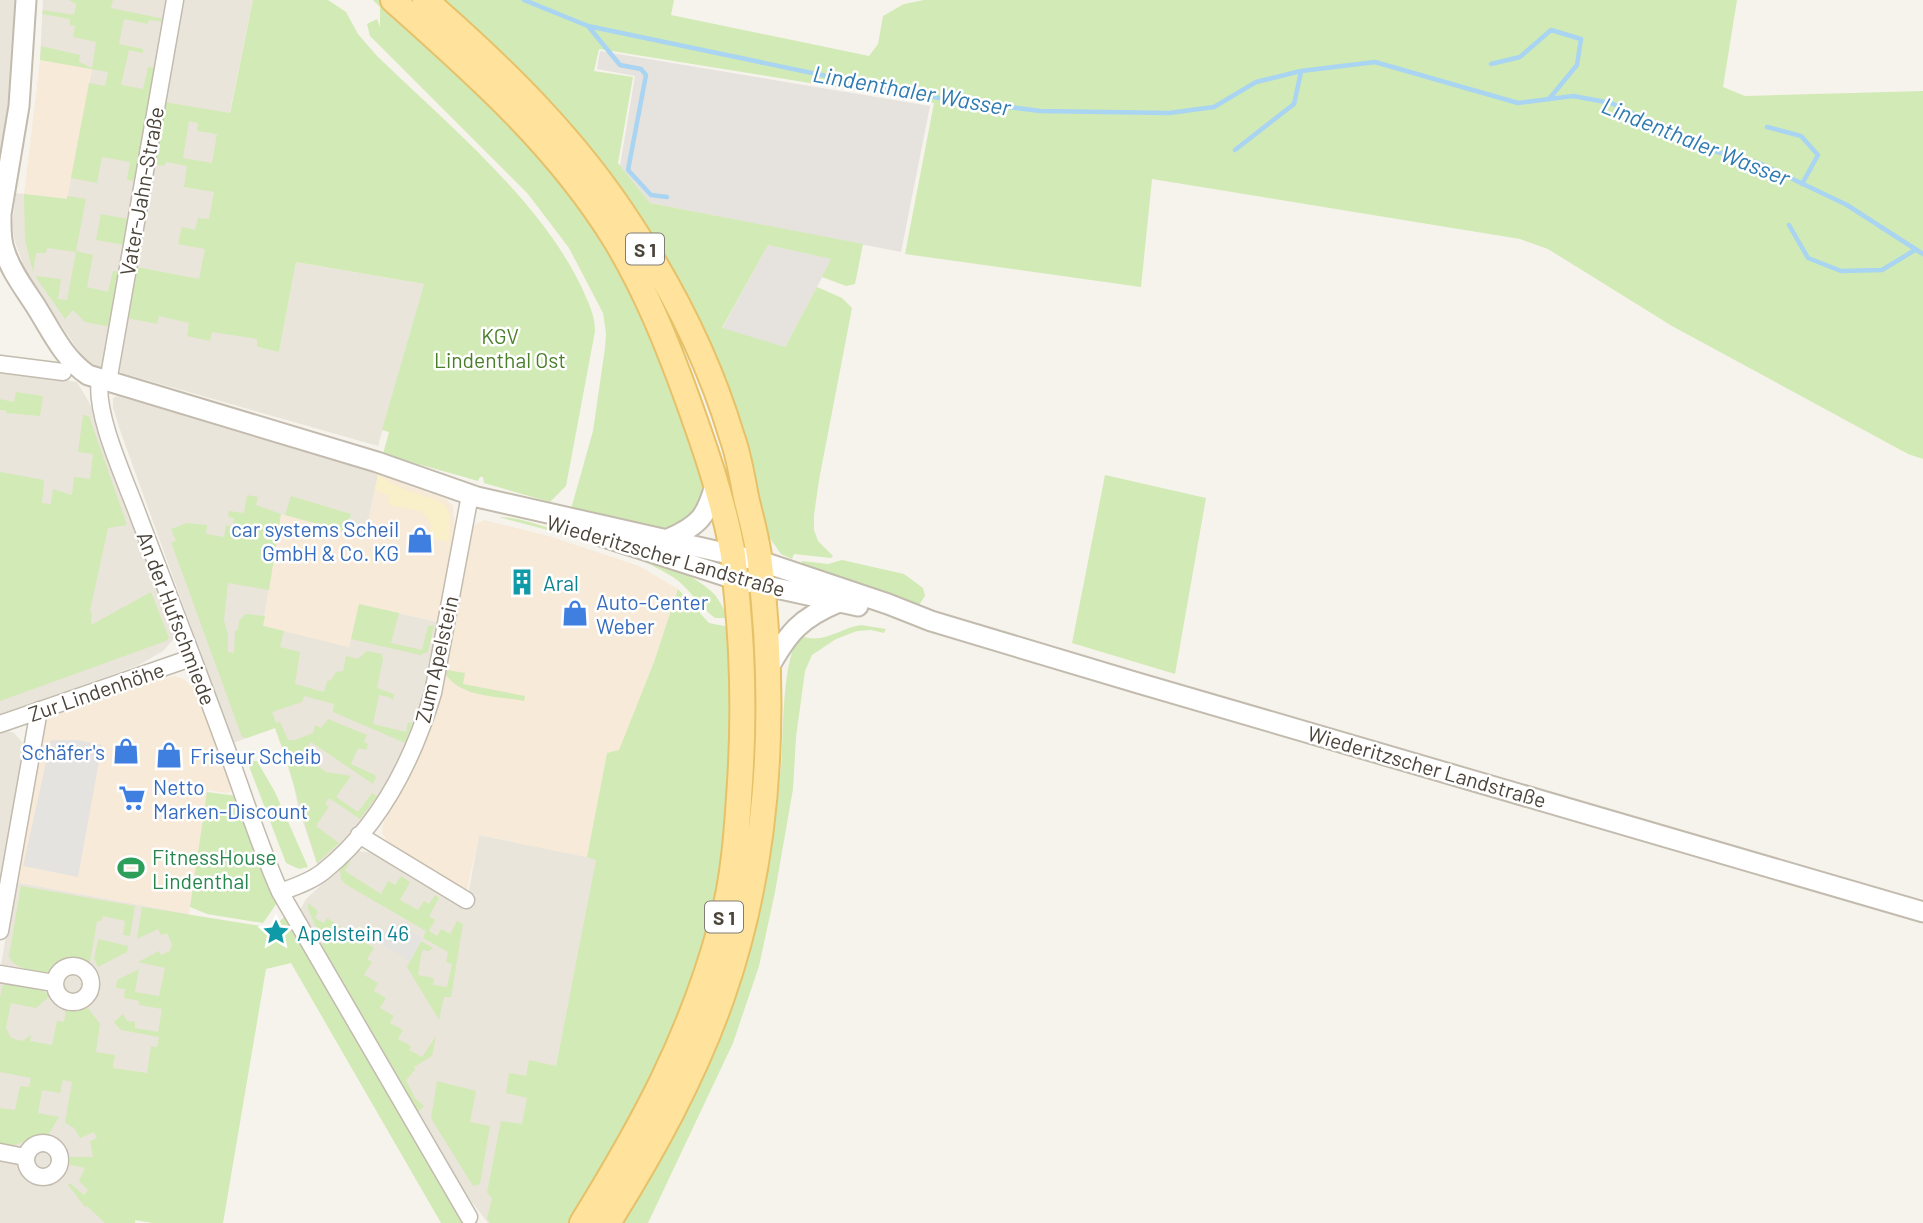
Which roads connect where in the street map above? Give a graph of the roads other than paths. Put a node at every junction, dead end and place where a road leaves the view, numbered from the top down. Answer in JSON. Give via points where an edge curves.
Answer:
{"nodes":[{"id":1,"x":26,"y":0,"type":"edge"},
{"id":2,"x":175,"y":0,"type":"edge"},
{"id":3,"x":393,"y":0,"type":"edge"},
{"id":4,"x":425,"y":0,"type":"edge"},
{"id":5,"x":0,"y":230,"type":"edge"},
{"id":6,"x":0,"y":364,"type":"edge"},
{"id":7,"x":63,"y":372,"type":"dead end"},
{"id":8,"x":104,"y":381,"type":"junction"},
{"id":9,"x":716,"y":481,"type":"junction"},
{"id":10,"x":478,"y":497,"type":"junction"},
{"id":11,"x":668,"y":539,"type":"junction"},
{"id":12,"x":733,"y":554,"type":"junction"},
{"id":13,"x":761,"y":573,"type":"junction"},
{"id":14,"x":735,"y":579,"type":"junction"},
{"id":15,"x":839,"y":602,"type":"junction"},
{"id":16,"x":931,"y":621,"type":"junction"},
{"id":17,"x":191,"y":658,"type":"junction"},
{"id":18,"x":768,"y":669,"type":"junction"},
{"id":19,"x":38,"y":710,"type":"junction"},
{"id":20,"x":0,"y":724,"type":"edge"},
{"id":21,"x":359,"y":835,"type":"junction"},
{"id":22,"x":280,"y":892,"type":"junction"},
{"id":23,"x":466,"y":900,"type":"dead end"},
{"id":24,"x":1923,"y":912,"type":"edge"},
{"id":25,"x":0,"y":931,"type":"edge"},
{"id":26,"x":0,"y":974,"type":"edge"},
{"id":27,"x":54,"y":983,"type":"dead end"},
{"id":28,"x":0,"y":1152,"type":"edge"},
{"id":29,"x":25,"y":1157,"type":"dead end"},
{"id":30,"x":469,"y":1217,"type":"dead end"},
{"id":31,"x":582,"y":1223,"type":"edge"},
{"id":32,"x":608,"y":1223,"type":"edge"}],
"edges":[{"from":1,"to":5,"type":"street","via":[[19,106]]},
{"from":2,"to":8,"type":"street","name":"Vater-Jahn-Straße"},
{"from":3,"to":9,"type":"main road","number":"S 1","via":[[524,122],[615,239],[660,327]]},
{"from":4,"to":13,"type":"main road","number":"S 1","via":[[540,108],[633,228],[680,312],[733,438]]},
{"from":5,"to":8,"type":"street","via":[[4,251],[56,341],[76,367]]},
{"from":6,"to":7,"type":"street"},
{"from":8,"to":10,"type":"street","name":"Wiederitzscher Landstraße"},
{"from":8,"to":17,"type":"street","name":"An der Hufschmiede","via":[[99,396],[113,445]]},
{"from":9,"to":11,"type":"street","via":[[711,502],[697,524]]},
{"from":9,"to":12,"type":"main road","number":"S 1"},
{"from":10,"to":11,"type":"street","name":"Wiederitzscher Landstraße"},
{"from":10,"to":14,"type":"street","name":"Wiederitzscher Landstraße"},
{"from":10,"to":21,"type":"street","name":"Zum Apelstein","via":[[425,719],[402,773]]},
{"from":11,"to":12,"type":"street","name":"Wiederitzscher Landstraße"},
{"from":12,"to":13,"type":"street","name":"Wiederitzscher Landstraße"},
{"from":12,"to":14,"type":"main road","number":"S 1"},
{"from":13,"to":14,"type":"street","name":"Wiederitzscher Landstraße"},
{"from":13,"to":15,"type":"street","name":"Wiederitzscher Landstraße"},
{"from":13,"to":16,"type":"street","name":"Wiederitzscher Landstraße","via":[[888,604]]},
{"from":13,"to":18,"type":"main road","number":"S 1"},
{"from":14,"to":31,"type":"main road","number":"S 1","via":[[743,674],[742,742],[736,843],[722,925],[673,1062]]},
{"from":15,"to":16,"type":"street","name":"Wiederitzscher Landstraße"},
{"from":15,"to":18,"type":"street","via":[[814,612],[797,626]]},
{"from":16,"to":24,"type":"street","name":"Wiederitzscher Landstraße"},
{"from":17,"to":19,"type":"street","name":"Zur Lindenhöhe"},
{"from":17,"to":22,"type":"street","name":"An der Hufschmiede"},
{"from":18,"to":32,"type":"main road","number":"S 1","via":[[765,810],[752,892],[736,951],[707,1037],[677,1105]]},
{"from":19,"to":20,"type":"street","name":"Zur Lindenhöhe"},
{"from":19,"to":25,"type":"street"},
{"from":21,"to":22,"type":"street","name":"Zum Apelstein","via":[[323,872]]},
{"from":21,"to":23,"type":"street"},
{"from":22,"to":30,"type":"street","name":"An der Hufschmiede"},
{"from":26,"to":27,"type":"street"},
{"from":28,"to":29,"type":"street"}]}
